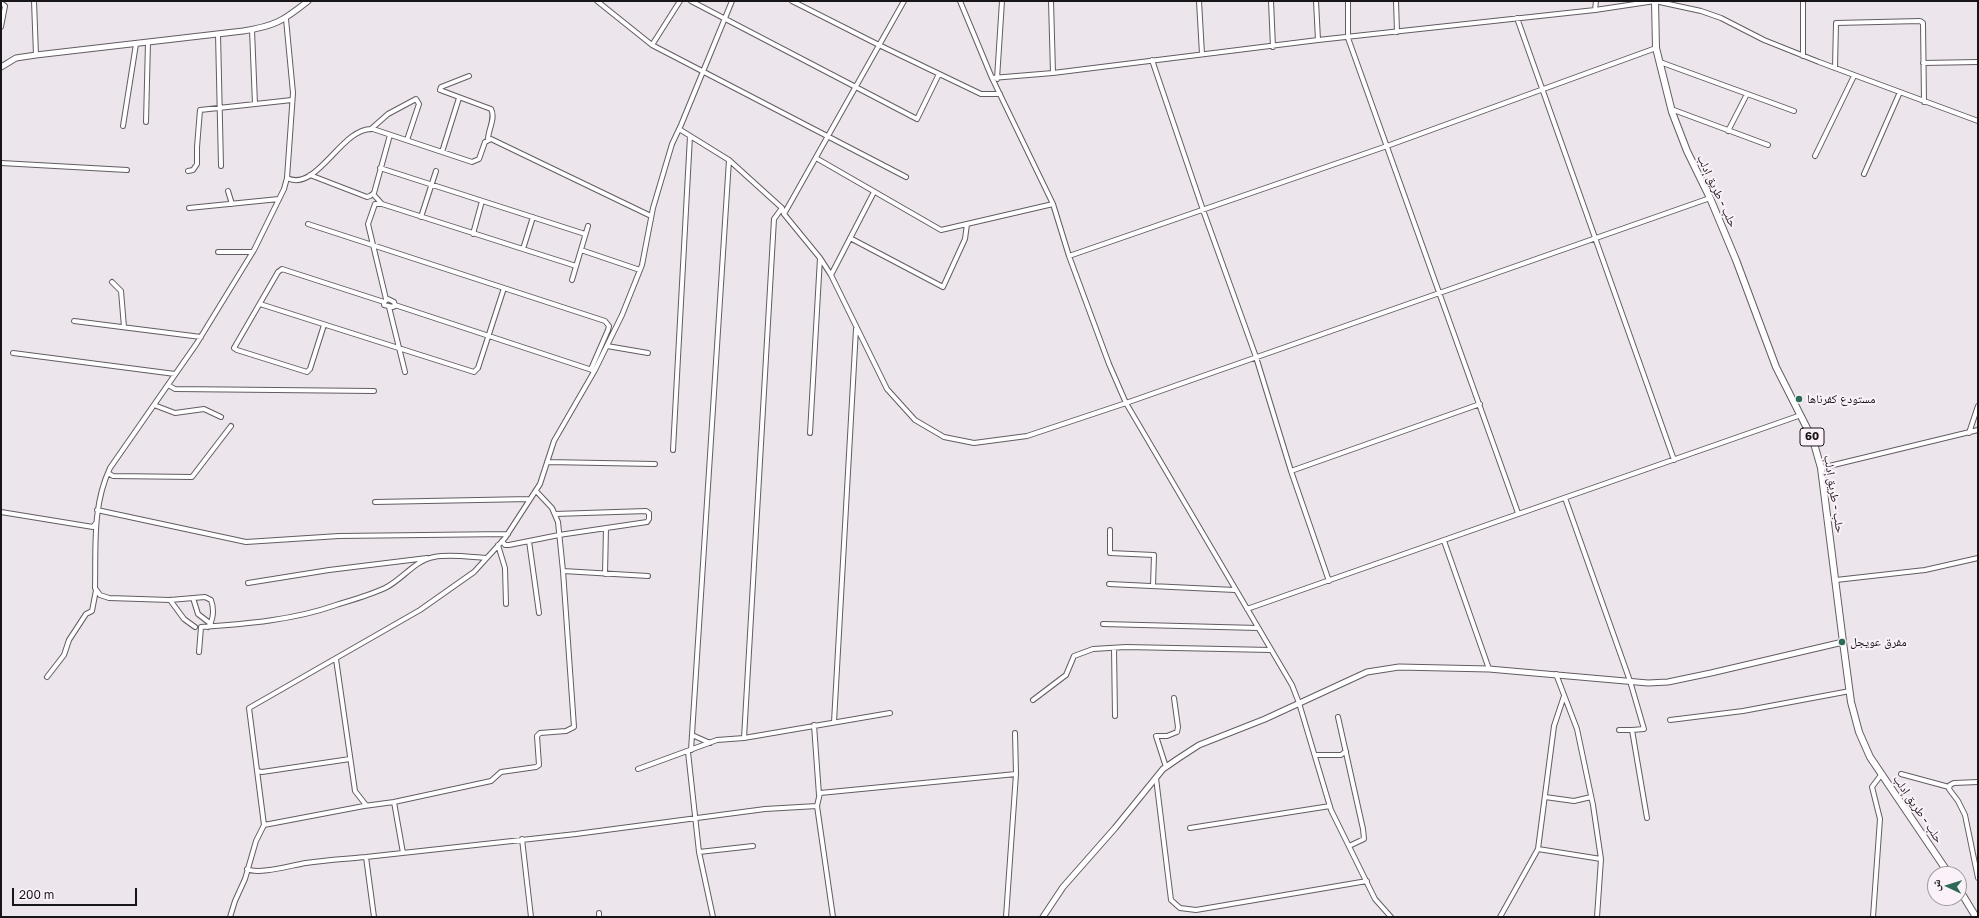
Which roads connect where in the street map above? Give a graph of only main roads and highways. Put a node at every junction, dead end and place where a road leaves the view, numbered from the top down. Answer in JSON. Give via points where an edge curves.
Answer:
{"nodes":[{"id":1,"x":1655,"y":1,"type":"edge"},
{"id":2,"x":1944,"y":866,"type":"edge"},
{"id":3,"x":1967,"y":902,"type":"edge"},
{"id":4,"x":1976,"y":917,"type":"edge"}],
"edges":[{"from":1,"to":2,"type":"highway","name":"حلب - طريق إدلب","number":"60","via":[[1656,48],[1671,109],[1736,260],[1776,367],[1813,440],[1821,468],[1850,691],[1859,732],[1881,775]]},
{"from":3,"to":4,"type":"highway"}]}
